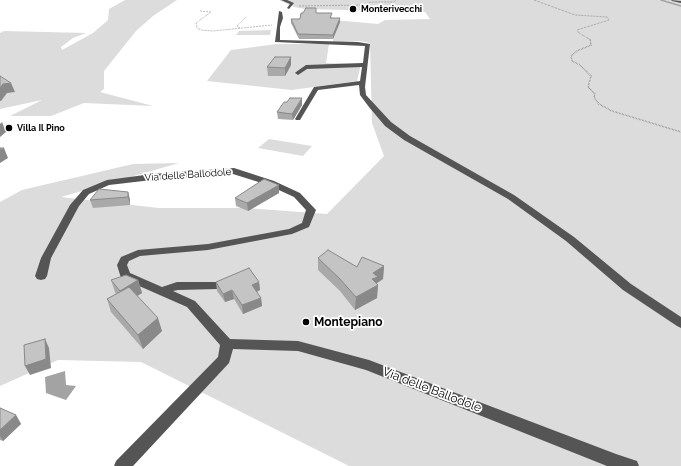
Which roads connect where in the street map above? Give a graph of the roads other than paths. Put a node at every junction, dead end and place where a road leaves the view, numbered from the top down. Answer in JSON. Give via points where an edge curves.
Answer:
{"nodes":[{"id":1,"x":283,"y":0,"type":"edge"},
{"id":2,"x":673,"y":0,"type":"edge"},
{"id":3,"x":681,"y":2,"type":"edge"},
{"id":4,"x":291,"y":6,"type":"road end"},
{"id":5,"x":280,"y":12,"type":"dead end"},
{"id":6,"x":365,"y":65,"type":"junction"},
{"id":7,"x":298,"y":73,"type":"dead end"},
{"id":8,"x":362,"y":82,"type":"junction"},
{"id":9,"x":298,"y":119,"type":"dead end"},
{"id":10,"x":41,"y":276,"type":"dead end"},
{"id":11,"x":218,"y":284,"type":"edge"},
{"id":12,"x":161,"y":291,"type":"junction"},
{"id":13,"x":681,"y":323,"type":"edge"},
{"id":14,"x":226,"y":344,"type":"junction"},
{"id":15,"x":122,"y":466,"type":"edge"},
{"id":16,"x":631,"y":466,"type":"edge"}],
"edges":[{"from":1,"to":4,"type":"street"},
{"from":2,"to":3,"type":"street"},
{"from":5,"to":6,"type":"street","via":[[277,41],[368,45]]},
{"from":6,"to":7,"type":"street","via":[[306,67]]},
{"from":6,"to":8,"type":"street"},
{"from":8,"to":9,"type":"street","via":[[316,88]]},
{"from":8,"to":13,"type":"street","via":[[363,95],[388,124],[407,138],[511,197],[570,239],[627,287]]},
{"from":10,"to":12,"type":"street","name":"Via delle Ballodole","via":[[46,258],[75,205],[86,192],[106,182],[234,170],[297,195],[311,210],[306,225],[292,231],[208,247],[138,253],[125,258],[122,265],[125,275]]},
{"from":11,"to":12,"type":"street","via":[[177,286]]},
{"from":12,"to":14,"type":"street","name":"Via delle Ballodole","via":[[191,304]]},
{"from":14,"to":15,"type":"street","via":[[224,358]]},
{"from":14,"to":16,"type":"street","name":"Via delle Ballodole","via":[[298,346],[369,365]]}]}
